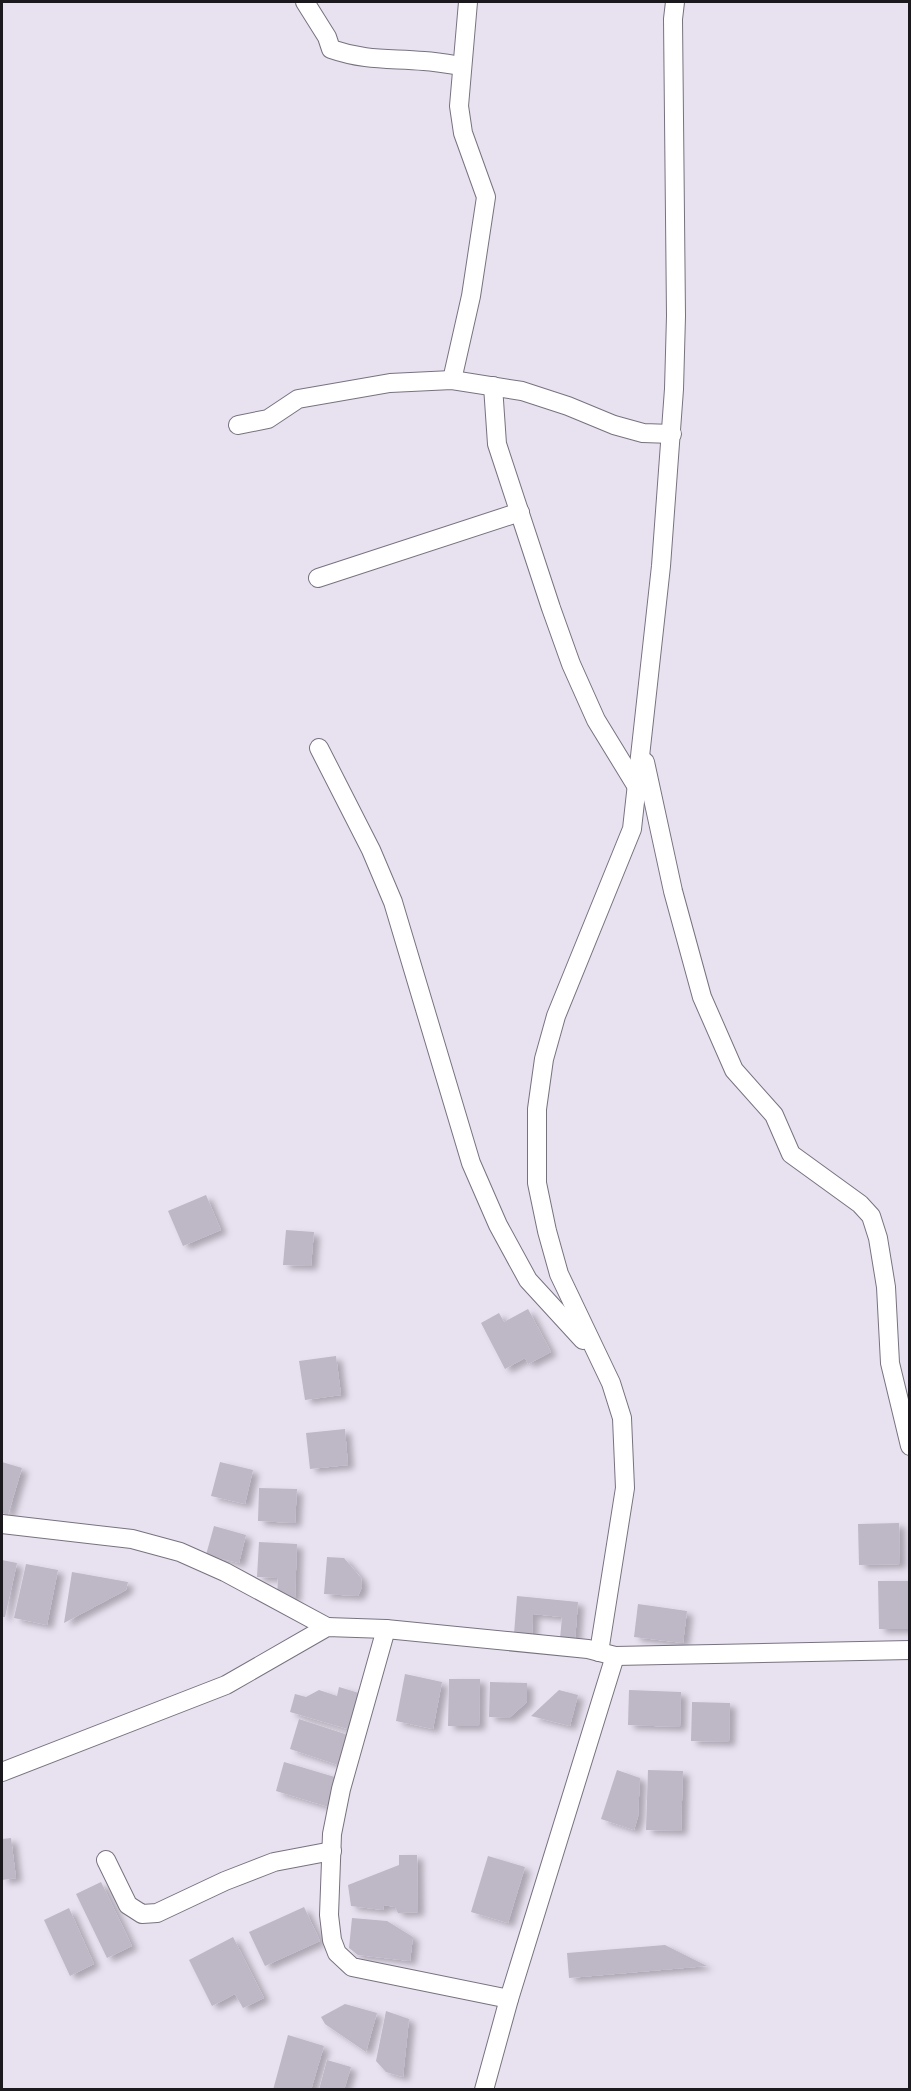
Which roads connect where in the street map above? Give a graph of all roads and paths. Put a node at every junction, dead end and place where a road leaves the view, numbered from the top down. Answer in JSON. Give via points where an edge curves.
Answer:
{"nodes":[{"id":1,"x":305,"y":2,"type":"edge"},
{"id":2,"x":468,"y":2,"type":"edge"},
{"id":3,"x":675,"y":2,"type":"edge"},
{"id":4,"x":462,"y":66,"type":"junction"},
{"id":5,"x":452,"y":380,"type":"junction"},
{"id":6,"x":493,"y":386,"type":"junction"},
{"id":7,"x":238,"y":425,"type":"dead end"},
{"id":8,"x":672,"y":434,"type":"junction"},
{"id":9,"x":520,"y":512,"type":"junction"},
{"id":10,"x":318,"y":578,"type":"dead end"},
{"id":11,"x":319,"y":748,"type":"dead end"},
{"id":12,"x":642,"y":748,"type":"junction"},
{"id":13,"x":637,"y":788,"type":"junction"},
{"id":14,"x":601,"y":1359,"type":"junction"},
{"id":15,"x":909,"y":1446,"type":"edge"},
{"id":16,"x":2,"y":1524,"type":"edge"},
{"id":17,"x":327,"y":1627,"type":"junction"},
{"id":18,"x":386,"y":1629,"type":"junction"},
{"id":19,"x":909,"y":1650,"type":"edge"},
{"id":20,"x":607,"y":1654,"type":"junction"},
{"id":21,"x":2,"y":1772,"type":"edge"},
{"id":22,"x":332,"y":1851,"type":"junction"},
{"id":23,"x":106,"y":1860,"type":"dead end"},
{"id":24,"x":509,"y":1999,"type":"junction"},
{"id":25,"x":483,"y":2090,"type":"edge"}],
"edges":[{"from":1,"to":4,"type":"street","via":[[331,49],[378,60]]},
{"from":2,"to":4,"type":"street"},
{"from":3,"to":8,"type":"street","via":[[676,316]]},
{"from":4,"to":5,"type":"street","via":[[459,106],[486,197],[471,296]]},
{"from":5,"to":6,"type":"street"},
{"from":5,"to":7,"type":"street","via":[[390,383],[298,399],[268,419]]},
{"from":6,"to":8,"type":"street","via":[[522,391],[643,433]]},
{"from":6,"to":9,"type":"street","via":[[497,444]]},
{"from":8,"to":12,"type":"street"},
{"from":9,"to":10,"type":"street"},
{"from":9,"to":13,"type":"street","via":[[571,664],[596,720]]},
{"from":11,"to":14,"type":"street","via":[[393,902],[471,1163],[498,1226],[528,1280]]},
{"from":12,"to":13,"type":"street"},
{"from":12,"to":15,"type":"street","via":[[673,891],[702,997],[734,1070],[774,1115],[791,1154],[871,1216],[886,1287],[890,1363]]},
{"from":13,"to":14,"type":"street","via":[[632,829],[556,1016],[544,1059],[537,1109],[537,1183],[547,1231],[559,1274]]},
{"from":14,"to":20,"type":"street","via":[[622,1418],[625,1488]]},
{"from":16,"to":17,"type":"street","via":[[132,1539],[180,1552]]},
{"from":17,"to":18,"type":"street"},
{"from":17,"to":21,"type":"street","via":[[226,1685]]},
{"from":18,"to":20,"type":"street"},
{"from":18,"to":22,"type":"street","via":[[342,1789]]},
{"from":19,"to":20,"type":"street"},
{"from":20,"to":24,"type":"street"},
{"from":22,"to":23,"type":"street","via":[[274,1862],[157,1913],[142,1914],[128,1905]]},
{"from":22,"to":24,"type":"street","via":[[328,1915],[332,1940],[337,1953],[352,1967]]},
{"from":24,"to":25,"type":"street"}]}
